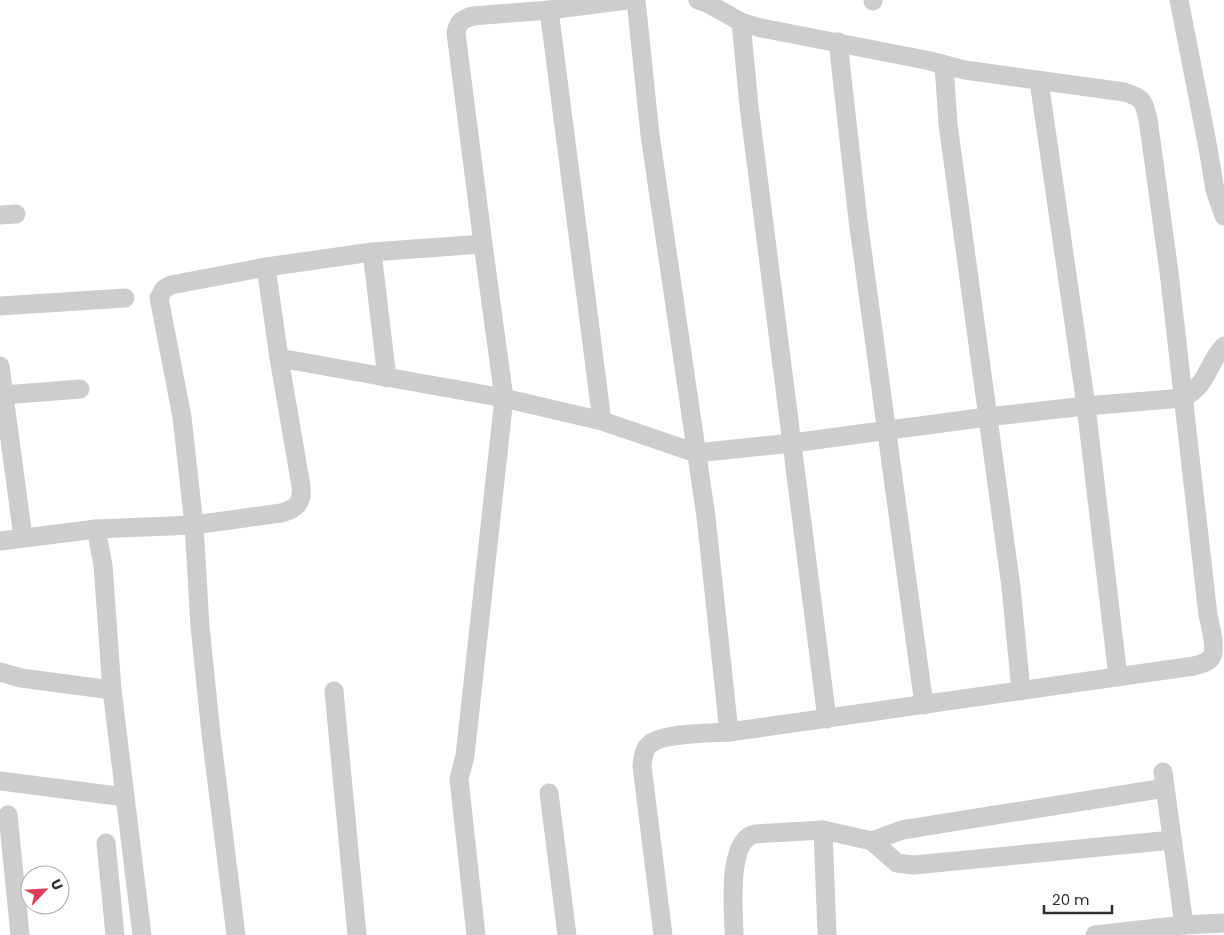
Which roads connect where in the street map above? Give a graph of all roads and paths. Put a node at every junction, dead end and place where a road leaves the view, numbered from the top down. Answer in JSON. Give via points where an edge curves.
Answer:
{"nodes":[{"id":1,"x":627,"y":0,"type":"edge"},
{"id":2,"x":636,"y":0,"type":"edge"},
{"id":3,"x":698,"y":0,"type":"edge"},
{"id":4,"x":1179,"y":0,"type":"edge"},
{"id":5,"x":549,"y":10,"type":"junction"},
{"id":6,"x":741,"y":22,"type":"junction"},
{"id":7,"x":838,"y":42,"type":"junction"},
{"id":8,"x":944,"y":65,"type":"junction"},
{"id":9,"x":1039,"y":80,"type":"junction"},
{"id":10,"x":1224,"y":216,"type":"edge"},
{"id":11,"x":483,"y":244,"type":"junction"},
{"id":12,"x":372,"y":252,"type":"junction"},
{"id":13,"x":266,"y":267,"type":"junction"},
{"id":14,"x":125,"y":298,"type":"dead end"},
{"id":15,"x":0,"y":306,"type":"edge"},
{"id":16,"x":1224,"y":346,"type":"edge"},
{"id":17,"x":279,"y":358,"type":"junction"},
{"id":18,"x":0,"y":366,"type":"edge"},
{"id":19,"x":387,"y":378,"type":"junction"},
{"id":20,"x":80,"y":390,"type":"dead end"},
{"id":21,"x":4,"y":395,"type":"junction"},
{"id":22,"x":504,"y":398,"type":"junction"},
{"id":23,"x":1183,"y":398,"type":"junction"},
{"id":24,"x":1086,"y":406,"type":"junction"},
{"id":25,"x":987,"y":417,"type":"junction"},
{"id":26,"x":602,"y":421,"type":"junction"},
{"id":27,"x":887,"y":430,"type":"junction"},
{"id":28,"x":792,"y":443,"type":"junction"},
{"id":29,"x":696,"y":453,"type":"junction"},
{"id":30,"x":194,"y":525,"type":"junction"},
{"id":31,"x":96,"y":529,"type":"junction"},
{"id":32,"x":23,"y":537,"type":"junction"},
{"id":33,"x":0,"y":541,"type":"edge"},
{"id":34,"x":0,"y":672,"type":"edge"},
{"id":35,"x":1118,"y":677,"type":"junction"},
{"id":36,"x":112,"y":690,"type":"junction"},
{"id":37,"x":334,"y":691,"type":"dead end"},
{"id":38,"x":1021,"y":691,"type":"junction"},
{"id":39,"x":924,"y":705,"type":"junction"},
{"id":40,"x":827,"y":719,"type":"junction"},
{"id":41,"x":729,"y":732,"type":"junction"},
{"id":42,"x":0,"y":781,"type":"edge"},
{"id":43,"x":549,"y":793,"type":"dead end"},
{"id":44,"x":125,"y":797,"type":"junction"},
{"id":45,"x":8,"y":815,"type":"dead end"},
{"id":46,"x":823,"y":830,"type":"junction"},
{"id":47,"x":1172,"y":840,"type":"junction"},
{"id":48,"x":872,"y":841,"type":"junction"},
{"id":49,"x":106,"y":843,"type":"dead end"},
{"id":50,"x":1224,"y":923,"type":"edge"},
{"id":51,"x":1184,"y":925,"type":"junction"},
{"id":52,"x":20,"y":935,"type":"edge"},
{"id":53,"x":115,"y":935,"type":"edge"},
{"id":54,"x":142,"y":935,"type":"edge"},
{"id":55,"x":236,"y":935,"type":"edge"},
{"id":56,"x":357,"y":935,"type":"edge"},
{"id":57,"x":476,"y":935,"type":"edge"},
{"id":58,"x":566,"y":935,"type":"edge"},
{"id":59,"x":663,"y":935,"type":"edge"},
{"id":60,"x":734,"y":935,"type":"edge"},
{"id":61,"x":827,"y":935,"type":"edge"},
{"id":62,"x":1095,"y":935,"type":"edge"}],
"edges":[{"from":1,"to":5,"type":"street"},
{"from":2,"to":29,"type":"street","via":[[650,135]]},
{"from":3,"to":6,"type":"street"},
{"from":4,"to":10,"type":"street","via":[[1215,190]]},
{"from":5,"to":11,"type":"street","via":[[473,16],[463,19],[456,33]]},
{"from":5,"to":26,"type":"street"},
{"from":6,"to":7,"type":"street"},
{"from":6,"to":28,"type":"street"},
{"from":7,"to":8,"type":"street"},
{"from":7,"to":27,"type":"street"},
{"from":8,"to":9,"type":"street"},
{"from":8,"to":25,"type":"street","via":[[948,124]]},
{"from":9,"to":23,"type":"street","via":[[1124,92],[1136,96],[1143,103],[1148,119],[1169,272]]},
{"from":9,"to":24,"type":"street"},
{"from":11,"to":12,"type":"street"},
{"from":11,"to":22,"type":"street"},
{"from":12,"to":13,"type":"street"},
{"from":12,"to":19,"type":"street"},
{"from":13,"to":17,"type":"street"},
{"from":13,"to":30,"type":"street","via":[[171,285],[159,298],[182,417]]},
{"from":14,"to":15,"type":"street"},
{"from":16,"to":23,"type":"street","via":[[1202,383]]},
{"from":17,"to":19,"type":"street"},
{"from":17,"to":30,"type":"street","via":[[301,486],[298,505],[281,513]]},
{"from":18,"to":21,"type":"street"},
{"from":19,"to":22,"type":"street"},
{"from":20,"to":21,"type":"street"},
{"from":21,"to":32,"type":"street"},
{"from":22,"to":26,"type":"street"},
{"from":22,"to":57,"type":"street","via":[[465,756],[458,779]]},
{"from":23,"to":24,"type":"street"},
{"from":23,"to":35,"type":"street","via":[[1214,652],[1204,663]]},
{"from":24,"to":25,"type":"street"},
{"from":24,"to":35,"type":"street"},
{"from":25,"to":27,"type":"street"},
{"from":25,"to":38,"type":"street"},
{"from":26,"to":29,"type":"street"},
{"from":27,"to":28,"type":"street"},
{"from":27,"to":39,"type":"street"},
{"from":28,"to":29,"type":"street"},
{"from":28,"to":40,"type":"street"},
{"from":29,"to":41,"type":"street"},
{"from":30,"to":31,"type":"street"},
{"from":30,"to":55,"type":"street","via":[[200,626]]},
{"from":31,"to":32,"type":"street"},
{"from":31,"to":36,"type":"street","via":[[103,565]]},
{"from":32,"to":33,"type":"street"},
{"from":34,"to":36,"type":"street","via":[[21,678]]},
{"from":35,"to":38,"type":"street"},
{"from":36,"to":44,"type":"street"},
{"from":37,"to":56,"type":"street"},
{"from":38,"to":39,"type":"street"},
{"from":39,"to":40,"type":"street"},
{"from":40,"to":41,"type":"street"},
{"from":41,"to":59,"type":"street","via":[[661,739],[650,744],[642,757]]},
{"from":42,"to":44,"type":"street"},
{"from":43,"to":58,"type":"street"},
{"from":44,"to":54,"type":"street"},
{"from":45,"to":52,"type":"street"},
{"from":46,"to":48,"type":"street"},
{"from":46,"to":60,"type":"street","via":[[755,834],[744,840],[733,873]]},
{"from":46,"to":61,"type":"street"},
{"from":47,"to":48,"type":"street","via":[[914,865],[897,863]]},
{"from":47,"to":48,"type":"street","via":[[1164,780],[902,830]]},
{"from":47,"to":51,"type":"street"},
{"from":49,"to":53,"type":"street"},
{"from":50,"to":51,"type":"street"},
{"from":51,"to":62,"type":"street"}]}
